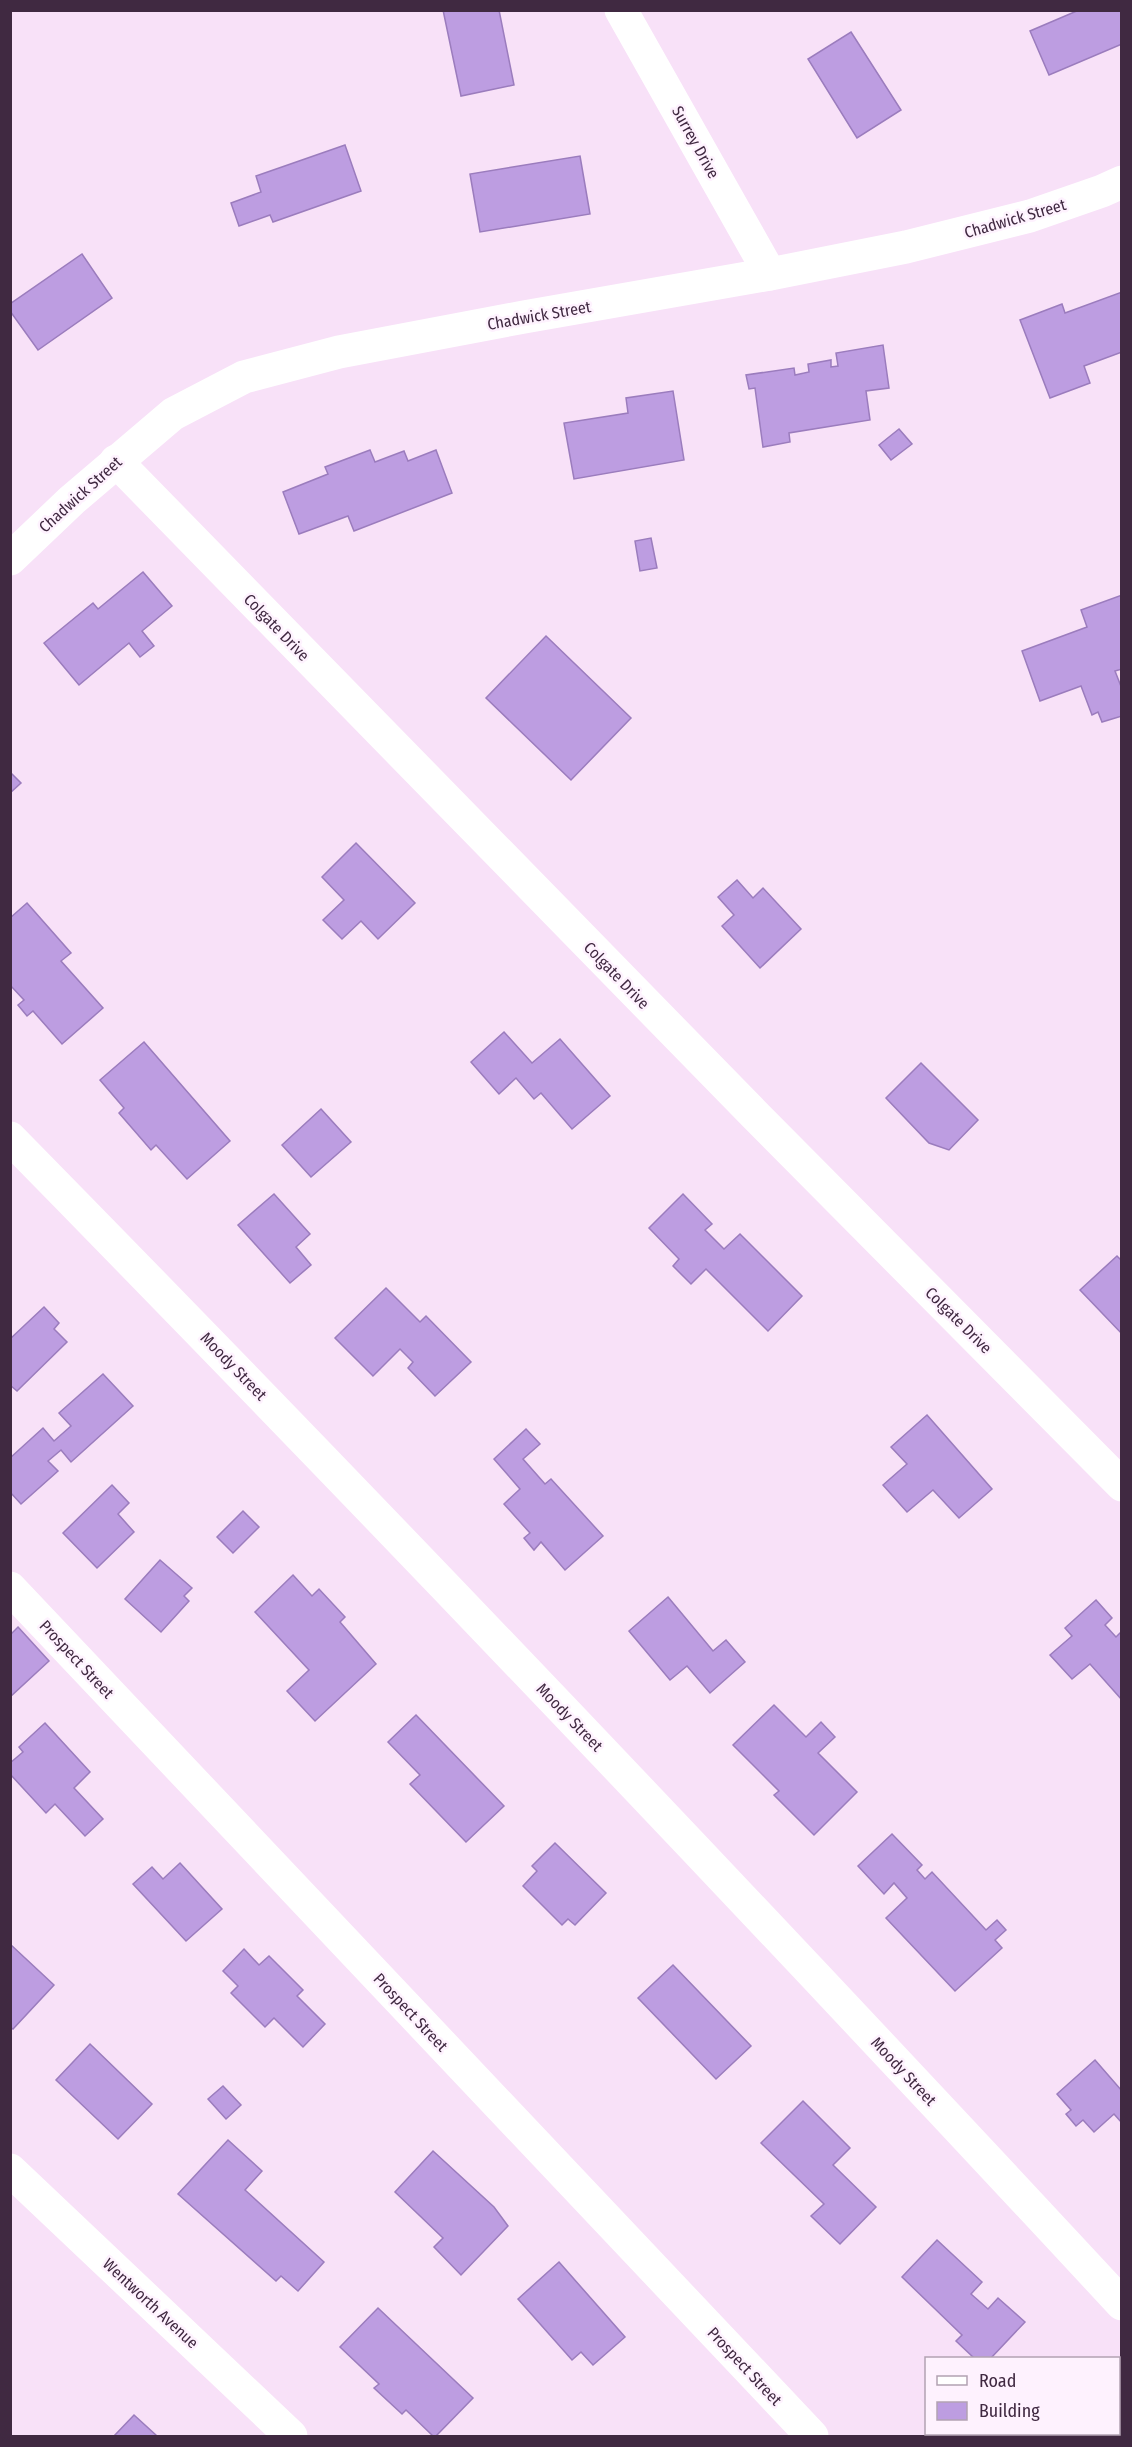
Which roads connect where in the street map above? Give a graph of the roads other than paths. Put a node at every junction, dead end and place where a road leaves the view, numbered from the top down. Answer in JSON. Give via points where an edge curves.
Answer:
{"nodes":[{"id":1,"x":621,"y":10,"type":"edge"},
{"id":2,"x":1122,"y":182,"type":"edge"},
{"id":3,"x":770,"y":274,"type":"junction"},
{"id":4,"x":116,"y":461,"type":"junction"},
{"id":5,"x":10,"y":559,"type":"edge"},
{"id":6,"x":10,"y":1138,"type":"edge"},
{"id":7,"x":1122,"y":1485,"type":"edge"},
{"id":8,"x":10,"y":1588,"type":"edge"},
{"id":9,"x":10,"y":2170,"type":"edge"},
{"id":10,"x":1122,"y":2304,"type":"edge"},
{"id":11,"x":291,"y":2436,"type":"edge"},
{"id":12,"x":812,"y":2436,"type":"edge"}],
"edges":[{"from":1,"to":3,"type":"street","name":"Surrey Drive"},
{"from":2,"to":3,"type":"street","name":"Chadwick Street","via":[[1030,216],[906,247]]},
{"from":3,"to":4,"type":"street","name":"Chadwick Street","via":[[339,352],[244,377],[173,414]]},
{"from":4,"to":5,"type":"street","name":"Chadwick Street"},
{"from":4,"to":7,"type":"street","name":"Colgate Drive"},
{"from":6,"to":10,"type":"street","name":"Moody Street","via":[[269,1401]]},
{"from":8,"to":12,"type":"street","name":"Prospect Street"},
{"from":9,"to":11,"type":"street","name":"Wentworth Avenue"}]}
